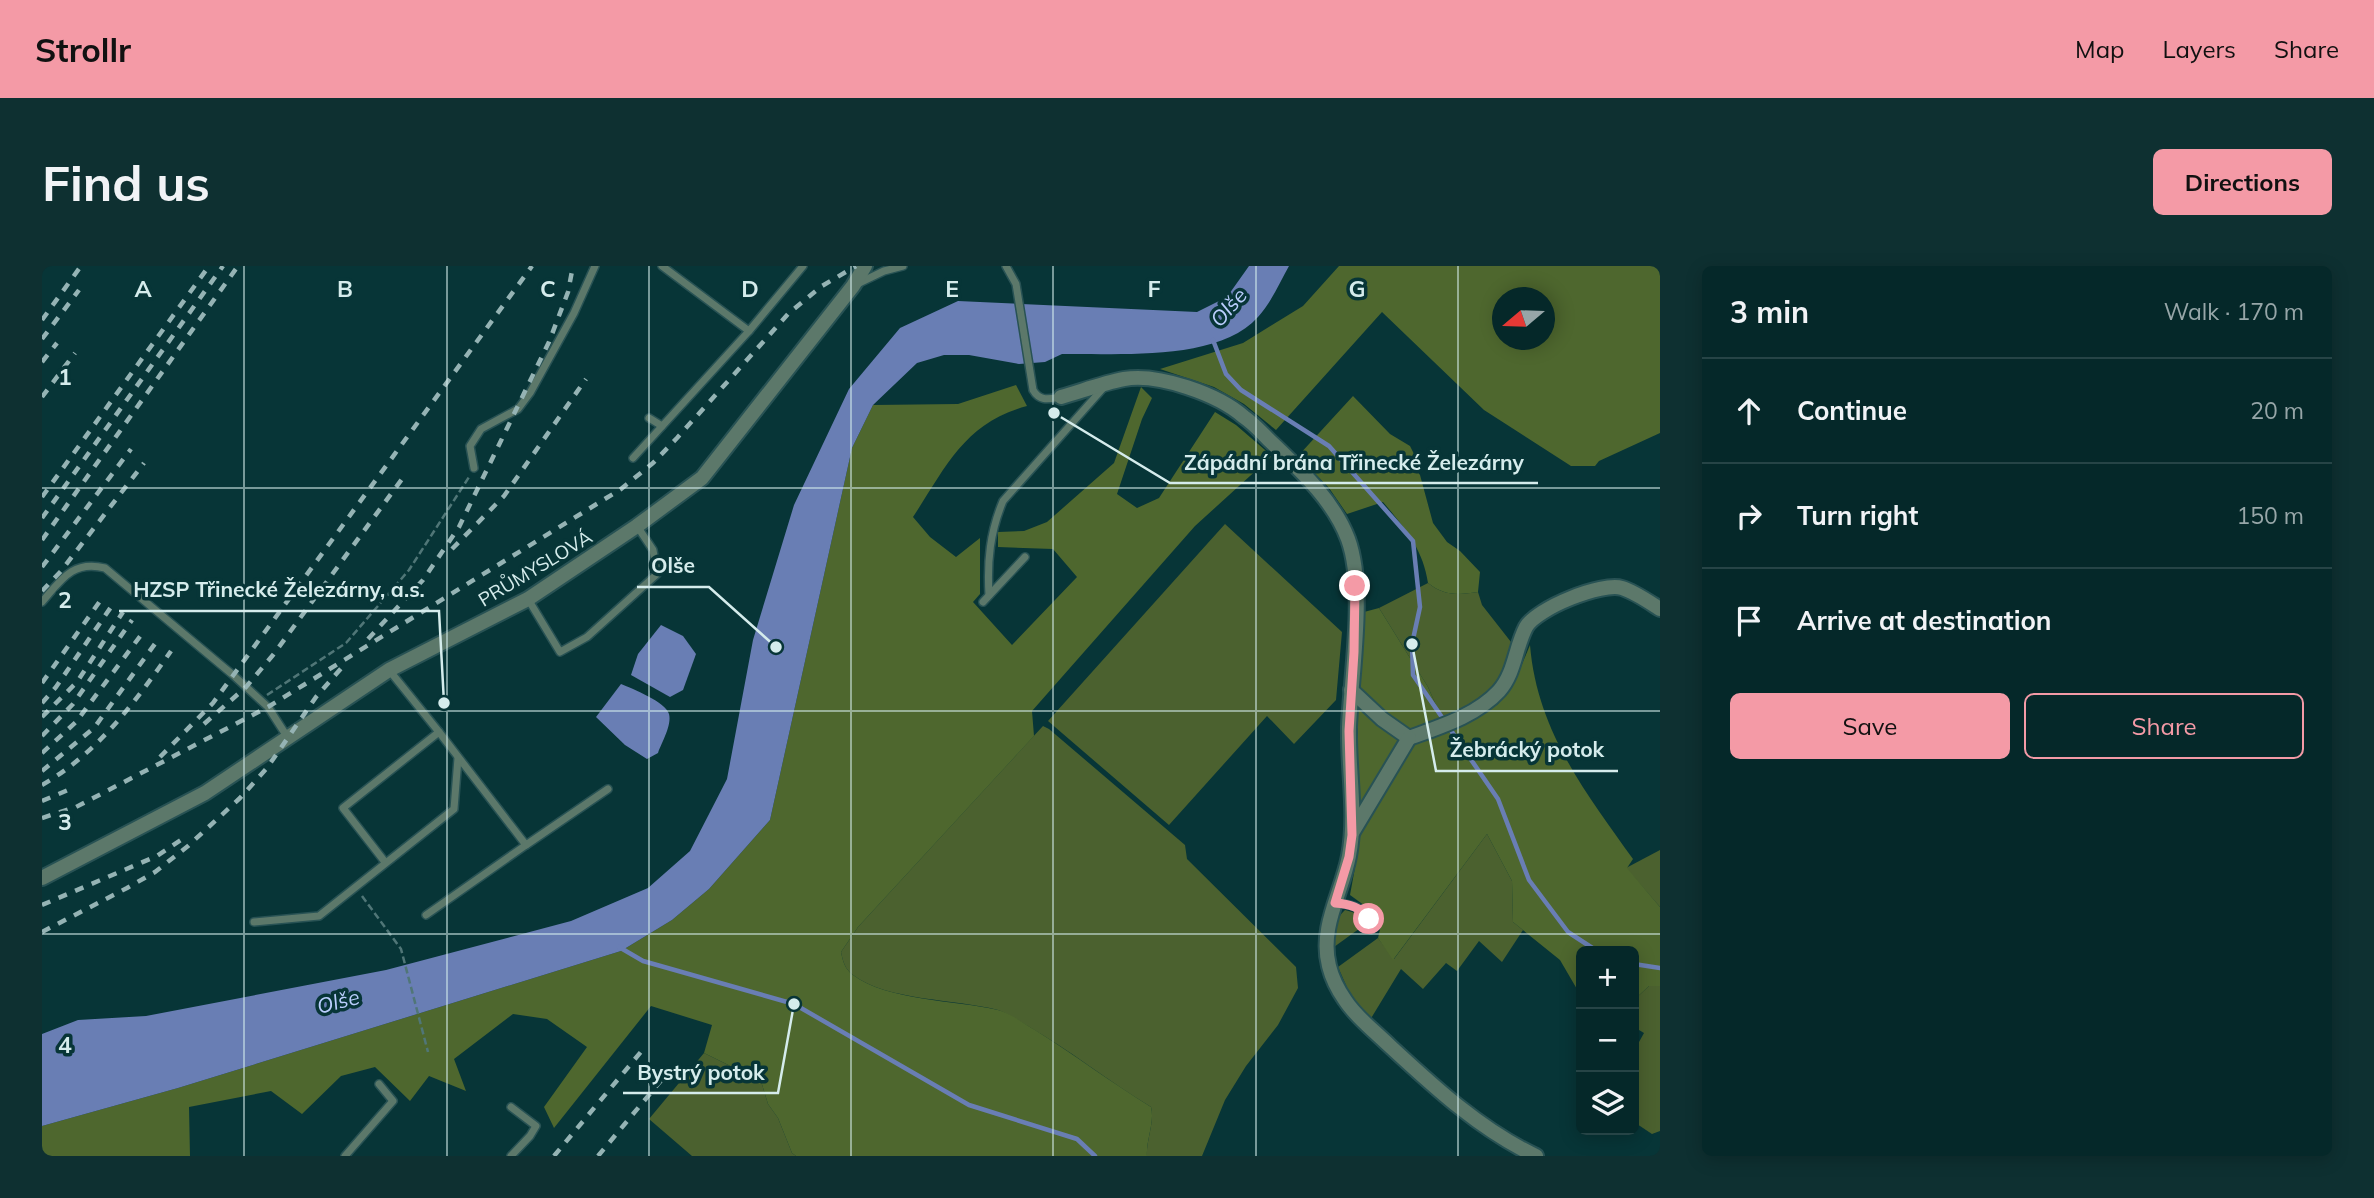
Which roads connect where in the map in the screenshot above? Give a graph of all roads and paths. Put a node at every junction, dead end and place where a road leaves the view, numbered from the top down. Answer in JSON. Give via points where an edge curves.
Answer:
{"nodes":[{"id":1,"x":595,"y":266,"type":"edge"},
{"id":2,"x":662,"y":266,"type":"edge"},
{"id":3,"x":803,"y":266,"type":"edge"},
{"id":4,"x":865,"y":266,"type":"edge"},
{"id":5,"x":903,"y":266,"type":"edge"},
{"id":6,"x":1006,"y":266,"type":"edge"},
{"id":7,"x":853,"y":286,"type":"junction"},
{"id":8,"x":749,"y":331,"type":"junction"},
{"id":9,"x":1105,"y":385,"type":"junction"},
{"id":10,"x":1061,"y":397,"type":"joint"},
{"id":11,"x":649,"y":418,"type":"dead end"},
{"id":12,"x":662,"y":426,"type":"junction"},
{"id":13,"x":633,"y":458,"type":"dead end"},
{"id":14,"x":474,"y":468,"type":"joint"},
{"id":15,"x":637,"y":526,"type":"junction"},
{"id":16,"x":1024,"y":557,"type":"dead end"},
{"id":17,"x":989,"y":595,"type":"junction"},
{"id":18,"x":528,"y":599,"type":"junction"},
{"id":19,"x":42,"y":602,"type":"edge"},
{"id":20,"x":983,"y":602,"type":"dead end"},
{"id":21,"x":1660,"y":609,"type":"edge"},
{"id":22,"x":389,"y":670,"type":"junction"},
{"id":23,"x":1351,"y":690,"type":"junction"},
{"id":24,"x":260,"y":700,"type":"junction"},
{"id":25,"x":439,"y":732,"type":"junction"},
{"id":26,"x":288,"y":738,"type":"junction"},
{"id":27,"x":1409,"y":738,"type":"junction"},
{"id":28,"x":458,"y":757,"type":"junction"},
{"id":29,"x":608,"y":789,"type":"dead end"},
{"id":30,"x":1352,"y":835,"type":"junction"},
{"id":31,"x":526,"y":845,"type":"junction"},
{"id":32,"x":385,"y":862,"type":"junction"},
{"id":33,"x":42,"y":878,"type":"edge"},
{"id":34,"x":366,"y":901,"type":"dead end"},
{"id":35,"x":1335,"y":903,"type":"junction"},
{"id":36,"x":426,"y":915,"type":"dead end"},
{"id":37,"x":254,"y":922,"type":"dead end"},
{"id":38,"x":1371,"y":930,"type":"dead end"},
{"id":39,"x":428,"y":1052,"type":"dead end"},
{"id":40,"x":379,"y":1084,"type":"dead end"},
{"id":41,"x":511,"y":1107,"type":"dead end"},
{"id":42,"x":345,"y":1156,"type":"edge"},
{"id":43,"x":511,"y":1156,"type":"edge"},
{"id":44,"x":1536,"y":1156,"type":"edge"}],
"edges":[{"from":1,"to":14,"type":"lane","via":[[530,393],[518,409],[481,429],[470,446]]},
{"from":2,"to":8,"type":"lane"},
{"from":3,"to":8,"type":"lane"},
{"from":4,"to":7,"type":"street","name":"PRŮMYSLOVÁ"},
{"from":5,"to":7,"type":"lane"},
{"from":6,"to":10,"type":"lane","via":[[1016,285],[1031,383],[1044,400]]},
{"from":7,"to":15,"type":"street","name":"PRŮMYSLOVÁ","via":[[702,478]]},
{"from":8,"to":12,"type":"lane"},
{"from":9,"to":10,"type":"street"},
{"from":9,"to":17,"type":"lane","via":[[1003,501],[990,542]]},
{"from":9,"to":23,"type":"street","via":[[1124,379],[1153,379],[1204,394],[1243,415],[1319,491],[1348,539],[1353,561]]},
{"from":11,"to":12,"type":"lane"},
{"from":12,"to":13,"type":"lane"},
{"from":14,"to":24,"type":"path","via":[[409,570],[346,643]]},
{"from":15,"to":18,"type":"street","name":"PRŮMYSLOVÁ"},
{"from":15,"to":18,"type":"lane","via":[[653,551],[657,574],[587,637],[561,652]]},
{"from":16,"to":17,"type":"lane"},
{"from":17,"to":20,"type":"lane"},
{"from":18,"to":22,"type":"street","name":"PRŮMYSLOVÁ"},
{"from":19,"to":24,"type":"lane","via":[[77,568],[92,565],[105,569]]},
{"from":21,"to":27,"type":"street","via":[[1614,587],[1552,606],[1527,625],[1511,672],[1492,697],[1457,720]]},
{"from":22,"to":25,"type":"lane"},
{"from":22,"to":26,"type":"street","name":"PRŮMYSLOVÁ"},
{"from":23,"to":27,"type":"street"},
{"from":23,"to":30,"type":"street"},
{"from":24,"to":26,"type":"lane"},
{"from":25,"to":28,"type":"lane"},
{"from":25,"to":32,"type":"lane","via":[[343,808]]},
{"from":26,"to":33,"type":"street","name":"PRŮMYSLOVÁ","via":[[205,793]]},
{"from":27,"to":30,"type":"street"},
{"from":28,"to":31,"type":"lane"},
{"from":28,"to":32,"type":"lane","via":[[454,809]]},
{"from":29,"to":31,"type":"lane"},
{"from":30,"to":35,"type":"street"},
{"from":31,"to":36,"type":"lane"},
{"from":32,"to":37,"type":"lane","via":[[319,916]]},
{"from":34,"to":39,"type":"path","via":[[401,949]]},
{"from":35,"to":38,"type":"lane","via":[[1365,912]]},
{"from":35,"to":44,"type":"street","via":[[1326,946],[1345,1002],[1397,1054],[1472,1117],[1507,1143]]},
{"from":40,"to":42,"type":"lane","via":[[393,1101]]},
{"from":41,"to":43,"type":"lane","via":[[536,1126]]}]}
